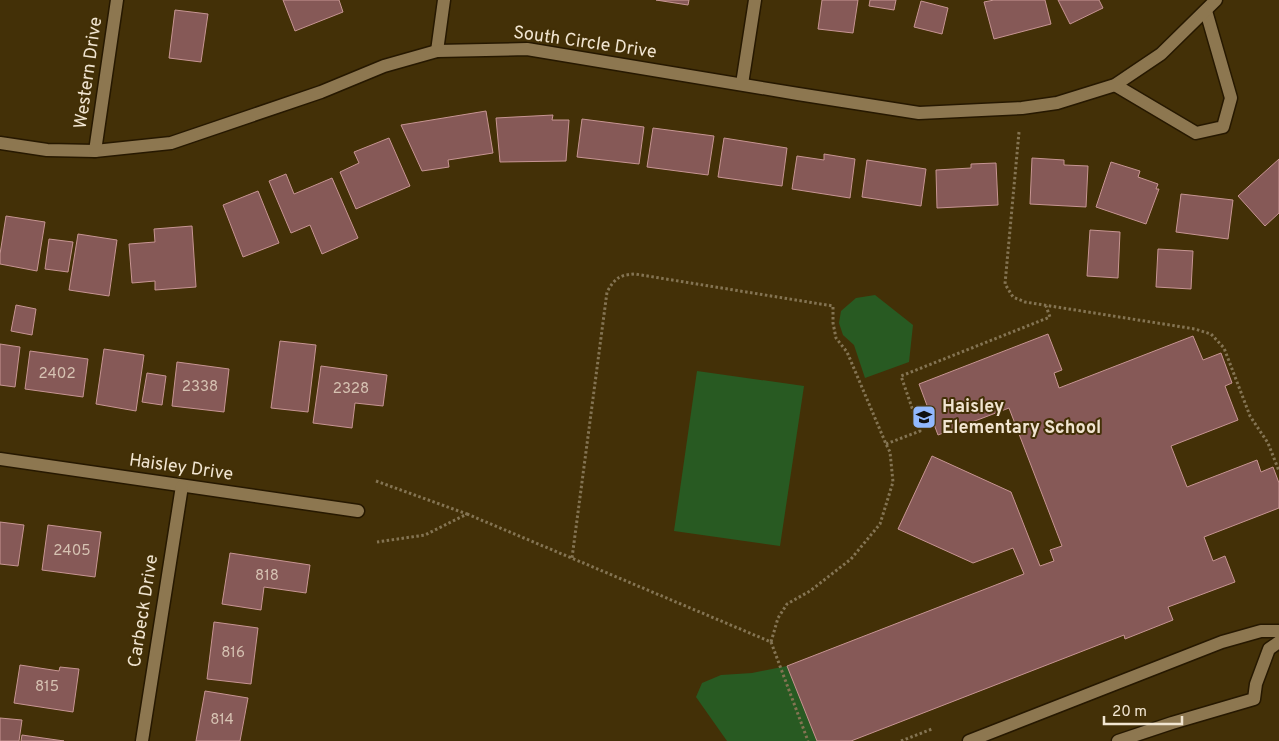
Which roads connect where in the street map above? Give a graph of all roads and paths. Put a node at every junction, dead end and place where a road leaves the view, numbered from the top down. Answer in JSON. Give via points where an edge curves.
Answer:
{"nodes":[{"id":1,"x":117,"y":0,"type":"edge"},
{"id":2,"x":444,"y":0,"type":"edge"},
{"id":3,"x":755,"y":0,"type":"edge"},
{"id":4,"x":1216,"y":0,"type":"edge"},
{"id":5,"x":1206,"y":11,"type":"junction"},
{"id":6,"x":437,"y":51,"type":"junction"},
{"id":7,"x":742,"y":84,"type":"junction"},
{"id":8,"x":1115,"y":85,"type":"junction"},
{"id":9,"x":1019,"y":132,"type":"dead end"},
{"id":10,"x":0,"y":143,"type":"edge"},
{"id":11,"x":95,"y":151,"type":"junction"},
{"id":12,"x":1046,"y":306,"type":"junction"},
{"id":13,"x":886,"y":444,"type":"junction"},
{"id":14,"x":0,"y":459,"type":"edge"},
{"id":15,"x":1279,"y":471,"type":"edge"},
{"id":16,"x":376,"y":481,"type":"dead end"},
{"id":17,"x":182,"y":486,"type":"junction"},
{"id":18,"x":358,"y":511,"type":"dead end"},
{"id":19,"x":467,"y":514,"type":"junction"},
{"id":20,"x":377,"y":542,"type":"dead end"},
{"id":21,"x":572,"y":558,"type":"junction"},
{"id":22,"x":1279,"y":631,"type":"edge"},
{"id":23,"x":770,"y":642,"type":"junction"},
{"id":24,"x":1279,"y":642,"type":"edge"},
{"id":25,"x":932,"y":729,"type":"dead end"},
{"id":26,"x":142,"y":741,"type":"edge"},
{"id":27,"x":808,"y":741,"type":"edge"},
{"id":28,"x":901,"y":741,"type":"edge"},
{"id":29,"x":969,"y":741,"type":"edge"},
{"id":30,"x":1118,"y":741,"type":"edge"}],
"edges":[{"from":1,"to":11,"type":"street","name":"Western Drive"},
{"from":2,"to":6,"type":"street"},
{"from":3,"to":7,"type":"street"},
{"from":4,"to":5,"type":"street","name":"South Circle Drive"},
{"from":5,"to":8,"type":"street","name":"South Circle Drive","via":[[1161,54]]},
{"from":5,"to":8,"type":"street","via":[[1231,98],[1223,127],[1196,133]]},
{"from":6,"to":7,"type":"street","name":"South Circle Drive","via":[[527,49]]},
{"from":6,"to":11,"type":"street","name":"South Circle Drive","via":[[384,66],[321,92],[171,143]]},
{"from":7,"to":8,"type":"street","name":"South Circle Drive","via":[[919,112],[1001,110],[1057,103]]},
{"from":9,"to":12,"type":"path","via":[[1005,284],[1013,297]]},
{"from":10,"to":11,"type":"street","name":"South Circle Drive","via":[[47,150]]},
{"from":12,"to":13,"type":"path","via":[[1050,318],[901,376],[920,430]]},
{"from":12,"to":15,"type":"path","via":[[1211,334],[1224,348],[1250,416],[1268,444]]},
{"from":13,"to":21,"type":"path","via":[[848,352],[836,338],[833,306],[635,274],[622,275],[612,282],[607,292]]},
{"from":13,"to":23,"type":"path","via":[[893,482],[880,524],[850,559],[810,591],[787,604]]},
{"from":14,"to":17,"type":"street","name":"Haisley Drive"},
{"from":16,"to":19,"type":"path"},
{"from":17,"to":18,"type":"street","name":"Haisley Drive"},
{"from":17,"to":26,"type":"street","name":"Carbeck Drive"},
{"from":19,"to":20,"type":"path","via":[[425,535]]},
{"from":19,"to":21,"type":"path"},
{"from":21,"to":23,"type":"path"},
{"from":22,"to":29,"type":"street","via":[[1261,631],[1222,642]]},
{"from":23,"to":27,"type":"path"},
{"from":24,"to":30,"type":"street","via":[[1269,649],[1254,699]]},
{"from":25,"to":28,"type":"path"}]}
